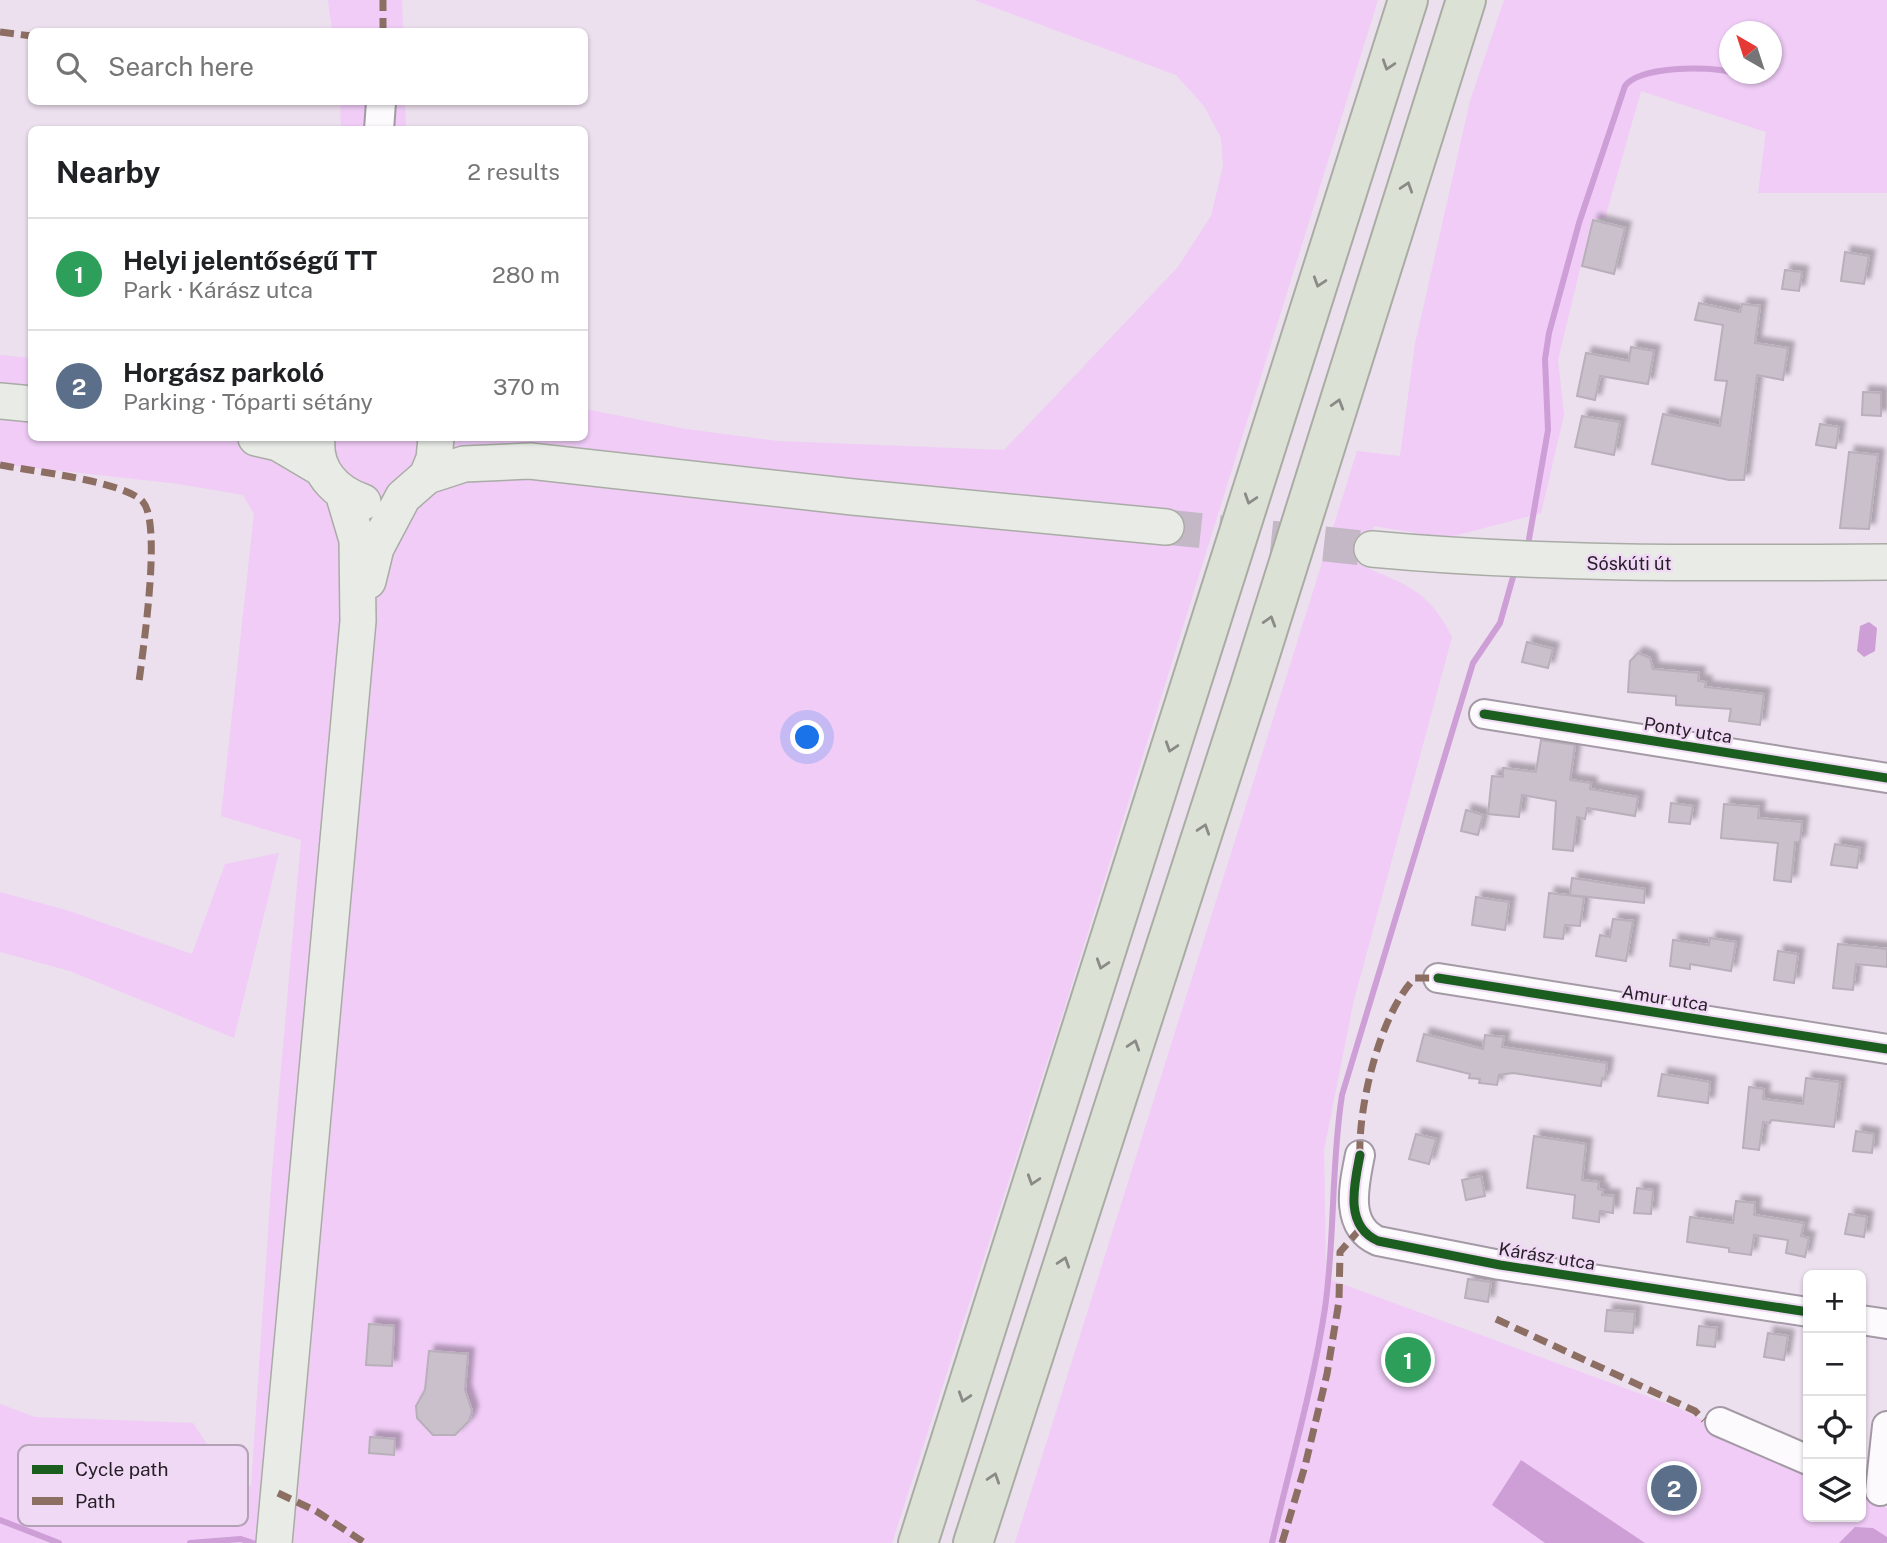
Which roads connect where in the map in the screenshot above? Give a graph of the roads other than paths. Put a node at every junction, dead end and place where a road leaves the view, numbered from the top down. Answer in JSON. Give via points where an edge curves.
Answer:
{"nodes":[{"id":1,"x":1408,"y":0,"type":"edge"},
{"id":2,"x":1466,"y":0,"type":"edge"},
{"id":3,"x":381,"y":105,"type":"edge"},
{"id":4,"x":379,"y":126,"type":"edge"},
{"id":5,"x":0,"y":401,"type":"edge"},
{"id":6,"x":28,"y":404,"type":"edge"},
{"id":7,"x":269,"y":441,"type":"edge"},
{"id":8,"x":436,"y":441,"type":"edge"},
{"id":9,"x":478,"y":441,"type":"edge"},
{"id":10,"x":530,"y":461,"type":"junction"},
{"id":11,"x":327,"y":467,"type":"edge"},
{"id":12,"x":415,"y":486,"type":"junction"},
{"id":13,"x":1166,"y":527,"type":"tunnel mouth"},
{"id":14,"x":1372,"y":549,"type":"tunnel mouth"},
{"id":15,"x":1887,"y":562,"type":"edge"},
{"id":16,"x":358,"y":621,"type":"junction"},
{"id":17,"x":1484,"y":714,"type":"dead end"},
{"id":18,"x":1887,"y":778,"type":"edge"},
{"id":19,"x":1438,"y":978,"type":"dead end"},
{"id":20,"x":1887,"y":1049,"type":"edge"},
{"id":21,"x":1360,"y":1155,"type":"dead end"},
{"id":22,"x":1803,"y":1311,"type":"edge"},
{"id":23,"x":1866,"y":1321,"type":"edge"},
{"id":24,"x":1887,"y":1324,"type":"edge"},
{"id":25,"x":1720,"y":1422,"type":"dead end"},
{"id":26,"x":1887,"y":1426,"type":"edge"},
{"id":27,"x":1806,"y":1459,"type":"edge"},
{"id":28,"x":1876,"y":1490,"type":"edge"},
{"id":29,"x":274,"y":1543,"type":"edge"},
{"id":30,"x":918,"y":1543,"type":"edge"},
{"id":31,"x":973,"y":1543,"type":"edge"}],
"edges":[{"from":1,"to":30,"type":"highway","one_way":true},
{"from":31,"to":2,"type":"highway","one_way":true},
{"from":3,"to":4,"type":"street"},
{"from":5,"to":6,"type":"main road"},
{"from":7,"to":11,"type":"main road"},
{"from":8,"to":12,"type":"main road","via":[[434,459]]},
{"from":9,"to":10,"type":"main road"},
{"from":10,"to":12,"type":"main road","via":[[464,464]]},
{"from":10,"to":13,"type":"main road"},
{"from":11,"to":12,"type":"main road","via":[[362,502],[383,503]]},
{"from":11,"to":16,"type":"main road","via":[[357,540]]},
{"from":12,"to":16,"type":"main road","via":[[376,548]]},
{"from":14,"to":15,"type":"main road","name":"Sóskúti út","via":[[1581,563]]},
{"from":16,"to":29,"type":"main road"},
{"from":17,"to":18,"type":"street","name":"Ponty utca"},
{"from":19,"to":20,"type":"street","name":"Amur utca"},
{"from":21,"to":22,"type":"street","name":"Kárász utca","via":[[1356,1219],[1366,1236],[1378,1241],[1500,1265]]},
{"from":23,"to":24,"type":"street"},
{"from":25,"to":27,"type":"street"},
{"from":26,"to":28,"type":"street"}]}
